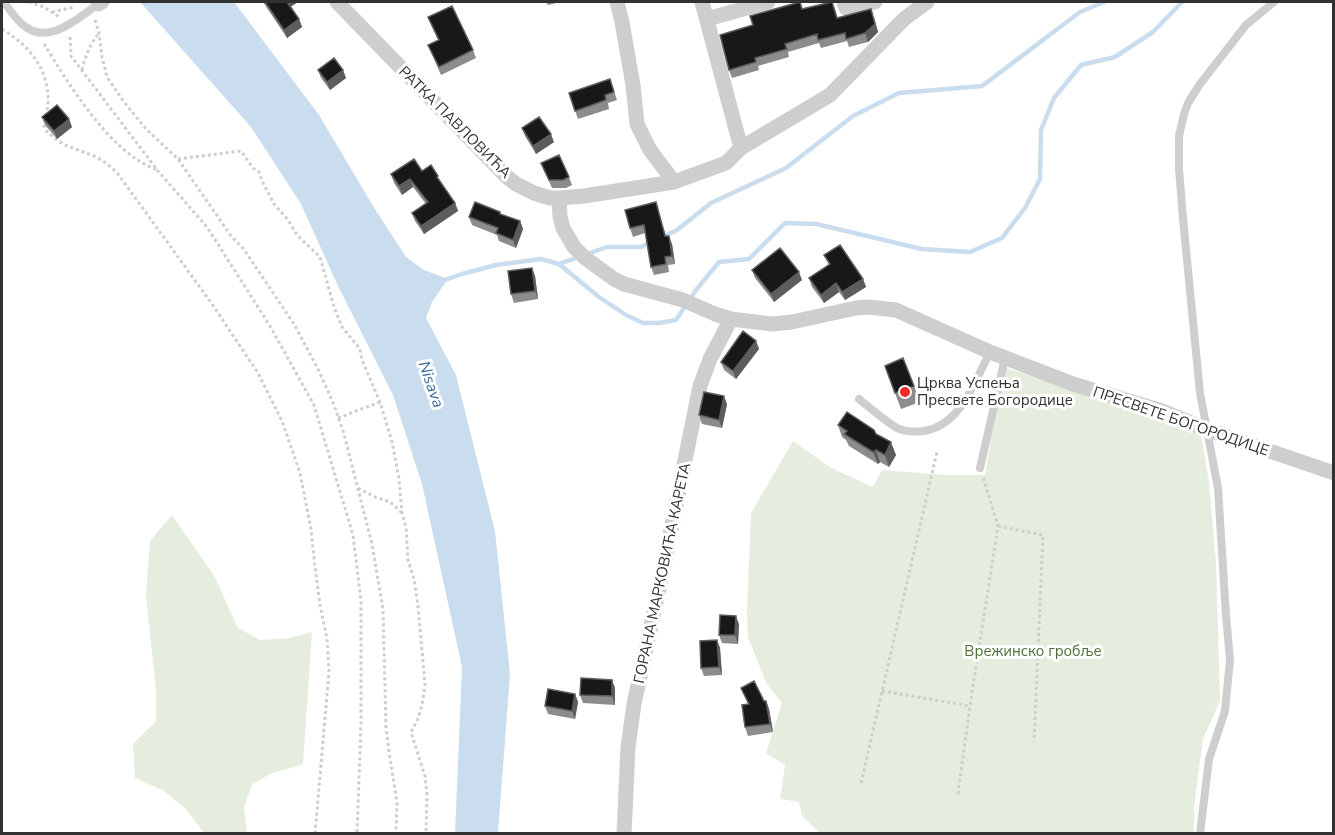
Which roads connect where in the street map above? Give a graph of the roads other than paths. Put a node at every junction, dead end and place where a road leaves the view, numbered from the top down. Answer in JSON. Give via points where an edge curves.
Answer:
{"nodes":[{"id":1,"x":4,"y":2,"type":"edge"},
{"id":2,"x":337,"y":2,"type":"edge"},
{"id":3,"x":617,"y":2,"type":"edge"},
{"id":4,"x":702,"y":2,"type":"edge"},
{"id":5,"x":768,"y":2,"type":"edge"},
{"id":6,"x":844,"y":2,"type":"edge"},
{"id":7,"x":875,"y":2,"type":"edge"},
{"id":8,"x":1274,"y":2,"type":"edge"},
{"id":9,"x":918,"y":4,"type":"edge"},
{"id":10,"x":97,"y":5,"type":"edge"},
{"id":11,"x":706,"y":19,"type":"junction"},
{"id":12,"x":741,"y":148,"type":"junction"},
{"id":13,"x":674,"y":182,"type":"junction"},
{"id":14,"x":559,"y":198,"type":"junction"},
{"id":15,"x":731,"y":319,"type":"junction"},
{"id":16,"x":990,"y":352,"type":"junction"},
{"id":17,"x":1005,"y":358,"type":"junction"},
{"id":18,"x":859,"y":399,"type":"dead end"},
{"id":19,"x":1208,"y":430,"type":"junction"},
{"id":20,"x":981,"y":468,"type":"road end"},
{"id":21,"x":1334,"y":473,"type":"edge"},
{"id":22,"x":624,"y":834,"type":"edge"},
{"id":23,"x":1200,"y":834,"type":"edge"}],
"edges":[{"from":1,"to":10,"type":"lane","via":[[21,24],[46,34]]},
{"from":2,"to":14,"type":"street","name":"РАТКА ПАВЛОВИЋА","via":[[507,177],[534,193]]},
{"from":3,"to":13,"type":"street","via":[[637,124],[650,150]]},
{"from":4,"to":11,"type":"street"},
{"from":5,"to":11,"type":"street"},
{"from":6,"to":7,"type":"street","via":[[846,8]]},
{"from":8,"to":19,"type":"lane","via":[[1246,25],[1200,84],[1181,125],[1183,219],[1200,393]]},
{"from":9,"to":12,"type":"street","name":"РАТКА ПАВЛОВИЋА","via":[[830,95]]},
{"from":11,"to":12,"type":"street"},
{"from":12,"to":13,"type":"street","name":"РАТКА ПАВЛОВИЋА","via":[[726,163]]},
{"from":13,"to":14,"type":"street","name":"РАТКА ПАВЛОВИЋА"},
{"from":14,"to":15,"type":"street","name":"ПРЕСВЕТЕ БОГОРОДИЦЕ","via":[[568,239],[614,279]]},
{"from":15,"to":16,"type":"street","name":"ПРЕСВЕТЕ БОГОРОДИЦЕ","via":[[772,324],[856,308],[881,308],[907,314]]},
{"from":15,"to":22,"type":"street","name":"ГОРАНА МАРКОВИЋА КАРЕТА","via":[[700,387],[634,704]]},
{"from":16,"to":17,"type":"street","name":"ПРЕСВЕТЕ БОГОРОДИЦЕ"},
{"from":16,"to":18,"type":"lane","via":[[961,407],[933,429],[921,432],[897,428]]},
{"from":17,"to":19,"type":"street","name":"ПРЕСВЕТЕ БОГОРОДИЦЕ"},
{"from":17,"to":20,"type":"lane"},
{"from":19,"to":21,"type":"street","name":"ПРЕСВЕТЕ БОГОРОДИЦЕ"},
{"from":19,"to":23,"type":"lane","via":[[1218,488],[1230,660],[1225,711],[1209,759]]}]}
